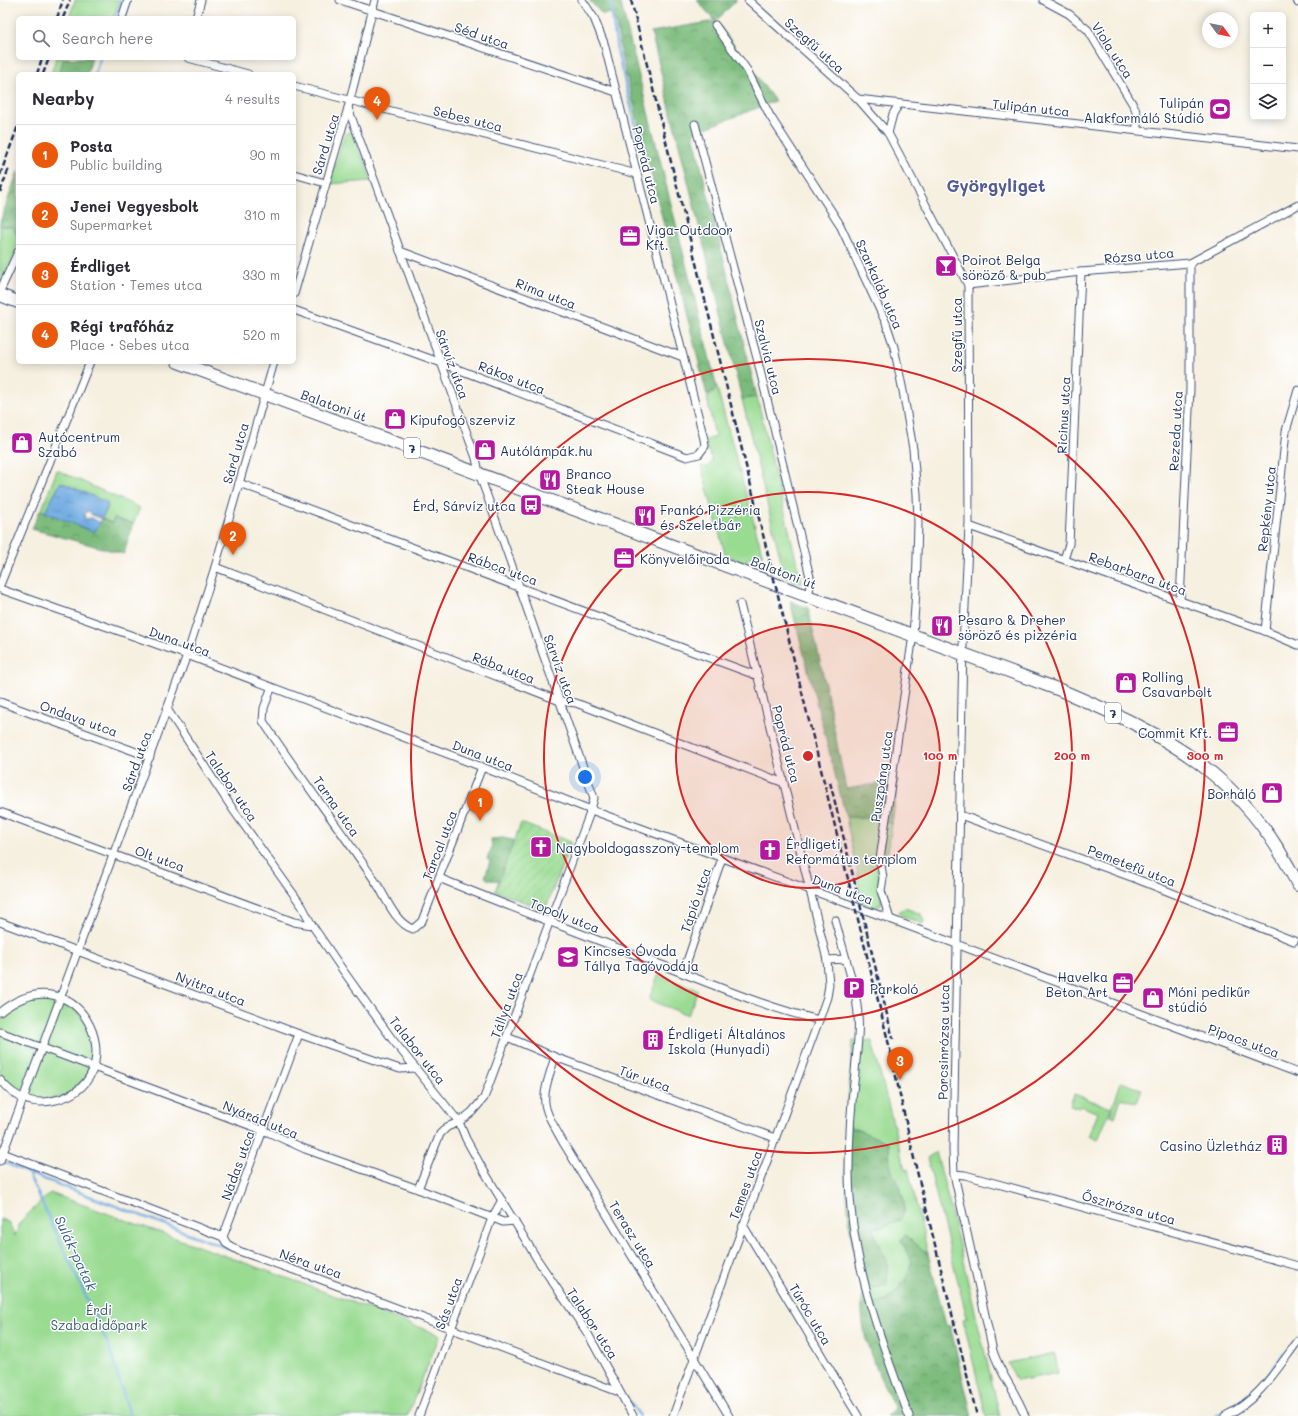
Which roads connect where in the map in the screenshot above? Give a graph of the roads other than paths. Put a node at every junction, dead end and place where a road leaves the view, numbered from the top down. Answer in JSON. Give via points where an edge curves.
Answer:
{"nodes":[{"id":1,"x":128,"y":0,"type":"edge"},
{"id":2,"x":201,"y":0,"type":"edge"},
{"id":3,"x":340,"y":0,"type":"edge"},
{"id":4,"x":375,"y":0,"type":"edge"},
{"id":5,"x":582,"y":0,"type":"edge"},
{"id":6,"x":748,"y":0,"type":"edge"},
{"id":7,"x":1044,"y":0,"type":"edge"},
{"id":8,"x":1297,"y":0,"type":"edge"},
{"id":9,"x":1298,"y":3,"type":"edge"},
{"id":10,"x":373,"y":11,"type":"junction"},
{"id":11,"x":123,"y":16,"type":"edge"},
{"id":12,"x":197,"y":16,"type":"edge"},
{"id":13,"x":715,"y":25,"type":"dead end"},
{"id":14,"x":194,"y":60,"type":"edge"},
{"id":15,"x":225,"y":71,"type":"edge"},
{"id":16,"x":296,"y":86,"type":"edge"},
{"id":17,"x":616,"y":92,"type":"junction"},
{"id":18,"x":858,"y":99,"type":"junction"},
{"id":19,"x":350,"y":100,"type":"junction"},
{"id":20,"x":899,"y":104,"type":"junction"},
{"id":21,"x":348,"y":108,"type":"junction"},
{"id":22,"x":696,"y":124,"type":"dead end"},
{"id":23,"x":1137,"y":130,"type":"junction"},
{"id":24,"x":888,"y":133,"type":"junction"},
{"id":25,"x":1298,"y":150,"type":"edge"},
{"id":26,"x":637,"y":174,"type":"junction"},
{"id":27,"x":296,"y":175,"type":"edge"},
{"id":28,"x":325,"y":183,"type":"junction"},
{"id":29,"x":1298,"y":205,"type":"edge"},
{"id":30,"x":400,"y":251,"type":"junction"},
{"id":31,"x":16,"y":256,"type":"edge"},
{"id":32,"x":1190,"y":263,"type":"junction"},
{"id":33,"x":1081,"y":272,"type":"junction"},
{"id":34,"x":968,"y":285,"type":"junction"},
{"id":35,"x":296,"y":287,"type":"edge"},
{"id":36,"x":0,"y":291,"type":"edge"},
{"id":37,"x":0,"y":296,"type":"edge"},
{"id":38,"x":16,"y":301,"type":"edge"},
{"id":39,"x":296,"y":311,"type":"edge"},
{"id":40,"x":683,"y":357,"type":"junction"},
{"id":41,"x":440,"y":362,"type":"junction"},
{"id":42,"x":89,"y":364,"type":"edge"},
{"id":43,"x":183,"y":364,"type":"edge"},
{"id":44,"x":273,"y":364,"type":"edge"},
{"id":45,"x":1298,"y":390,"type":"edge"},
{"id":46,"x":265,"y":394,"type":"junction"},
{"id":47,"x":699,"y":454,"type":"joint"},
{"id":48,"x":479,"y":473,"type":"junction"},
{"id":49,"x":239,"y":483,"type":"junction"},
{"id":50,"x":969,"y":526,"type":"junction"},
{"id":51,"x":1064,"y":559,"type":"junction"},
{"id":52,"x":215,"y":567,"type":"junction"},
{"id":53,"x":0,"y":585,"type":"edge"},
{"id":54,"x":518,"y":587,"type":"junction"},
{"id":55,"x":0,"y":589,"type":"edge"},
{"id":56,"x":808,"y":596,"type":"junction"},
{"id":57,"x":1180,"y":601,"type":"junction"},
{"id":58,"x":740,"y":604,"type":"dead end"},
{"id":59,"x":1265,"y":631,"type":"junction"},
{"id":60,"x":913,"y":635,"type":"junction"},
{"id":61,"x":1298,"y":645,"type":"edge"},
{"id":62,"x":187,"y":655,"type":"junction"},
{"id":63,"x":963,"y":655,"type":"junction"},
{"id":64,"x":758,"y":676,"type":"junction"},
{"id":65,"x":271,"y":689,"type":"junction"},
{"id":66,"x":560,"y":701,"type":"junction"},
{"id":67,"x":0,"y":702,"type":"edge"},
{"id":68,"x":167,"y":709,"type":"junction"},
{"id":69,"x":150,"y":758,"type":"junction"},
{"id":70,"x":482,"y":767,"type":"junction"},
{"id":71,"x":784,"y":783,"type":"junction"},
{"id":72,"x":591,"y":810,"type":"junction"},
{"id":73,"x":0,"y":812,"type":"edge"},
{"id":74,"x":960,"y":815,"type":"junction"},
{"id":75,"x":114,"y":854,"type":"junction"},
{"id":76,"x":722,"y":858,"type":"junction"},
{"id":77,"x":439,"y":878,"type":"junction"},
{"id":78,"x":1298,"y":885,"type":"edge"},
{"id":79,"x":810,"y":890,"type":"junction"},
{"id":80,"x":890,"y":919,"type":"junction"},
{"id":81,"x":835,"y":920,"type":"dead end"},
{"id":82,"x":0,"y":922,"type":"edge"},
{"id":83,"x":548,"y":923,"type":"junction"},
{"id":84,"x":312,"y":925,"type":"junction"},
{"id":85,"x":413,"y":929,"type":"joint"},
{"id":86,"x":1294,"y":941,"type":"dead end"},
{"id":87,"x":957,"y":945,"type":"junction"},
{"id":88,"x":78,"y":951,"type":"junction"},
{"id":89,"x":846,"y":959,"type":"junction"},
{"id":90,"x":827,"y":960,"type":"junction"},
{"id":91,"x":683,"y":973,"type":"junction"},
{"id":92,"x":61,"y":997,"type":"junction"},
{"id":93,"x":0,"y":1012,"type":"edge"},
{"id":94,"x":819,"y":1020,"type":"junction"},
{"id":95,"x":0,"y":1032,"type":"edge"},
{"id":96,"x":298,"y":1034,"type":"junction"},
{"id":97,"x":507,"y":1037,"type":"junction"},
{"id":98,"x":42,"y":1048,"type":"junction"},
{"id":99,"x":555,"y":1057,"type":"junction"},
{"id":100,"x":94,"y":1068,"type":"junction"},
{"id":101,"x":415,"y":1068,"type":"junction"},
{"id":102,"x":1298,"y":1073,"type":"edge"},
{"id":103,"x":0,"y":1080,"type":"edge"},
{"id":104,"x":23,"y":1099,"type":"junction"},
{"id":105,"x":459,"y":1122,"type":"junction"},
{"id":106,"x":262,"y":1131,"type":"junction"},
{"id":107,"x":775,"y":1138,"type":"junction"},
{"id":108,"x":2,"y":1152,"type":"edge"},
{"id":109,"x":0,"y":1161,"type":"edge"},
{"id":110,"x":954,"y":1174,"type":"junction"},
{"id":111,"x":418,"y":1189,"type":"junction"},
{"id":112,"x":502,"y":1200,"type":"junction"},
{"id":113,"x":492,"y":1218,"type":"junction"},
{"id":114,"x":515,"y":1221,"type":"junction"},
{"id":115,"x":743,"y":1225,"type":"junction"},
{"id":116,"x":223,"y":1237,"type":"junction"},
{"id":117,"x":1298,"y":1266,"type":"edge"},
{"id":118,"x":451,"y":1329,"type":"junction"},
{"id":119,"x":1298,"y":1341,"type":"edge"},
{"id":120,"x":695,"y":1359,"type":"junction"},
{"id":121,"x":619,"y":1392,"type":"junction"},
{"id":122,"x":419,"y":1416,"type":"edge"},
{"id":123,"x":633,"y":1416,"type":"edge"},
{"id":124,"x":673,"y":1416,"type":"edge"},
{"id":125,"x":729,"y":1416,"type":"edge"},
{"id":126,"x":858,"y":1416,"type":"edge"},
{"id":127,"x":908,"y":1416,"type":"edge"},
{"id":128,"x":1026,"y":1416,"type":"edge"},
{"id":129,"x":1225,"y":1416,"type":"edge"}],
"edges":[{"from":1,"to":11,"type":"street"},
{"from":2,"to":12,"type":"street"},
{"from":3,"to":10,"type":"street","name":"Séd utca"},
{"from":4,"to":10,"type":"street","name":"Sárd utca"},
{"from":5,"to":17,"type":"street","name":"Poprád utca","via":[[599,29]]},
{"from":6,"to":18,"type":"street","name":"Szegfű utca"},
{"from":7,"to":23,"type":"street","name":"Viola utca","via":[[1074,18],[1088,30],[1135,108]]},
{"from":8,"to":9,"type":"street"},
{"from":10,"to":17,"type":"street","name":"Séd utca"},
{"from":10,"to":19,"type":"street","name":"Sárd utca"},
{"from":13,"to":60,"type":"street","name":"Szarkaláb utca","via":[[747,70],[770,116],[839,223],[888,329],[903,391],[913,449],[917,494]]},
{"from":14,"to":15,"type":"street"},
{"from":16,"to":19,"type":"street","name":"Sebes utca"},
{"from":17,"to":26,"type":"street","name":"Poprád utca"},
{"from":18,"to":20,"type":"street","name":"Tulipán utca"},
{"from":18,"to":24,"type":"street","name":"Szegfű utca"},
{"from":19,"to":21,"type":"street","name":"Sárd utca"},
{"from":19,"to":26,"type":"street","name":"Sebes utca"},
{"from":20,"to":23,"type":"street","name":"Tulipán utca"},
{"from":20,"to":24,"type":"street","via":[[893,114]]},
{"from":21,"to":28,"type":"street","name":"Sárd utca"},
{"from":21,"to":30,"type":"street","name":"Sárvíz utca"},
{"from":22,"to":56,"type":"street","name":"Szalvia utca","via":[[757,358],[809,573],[811,588]]},
{"from":23,"to":25,"type":"street","name":"Tulipán utca"},
{"from":24,"to":34,"type":"street","name":"Szegfű utca"},
{"from":26,"to":40,"type":"street","name":"Poprád utca"},
{"from":27,"to":28,"type":"street"},
{"from":28,"to":35,"type":"street","name":"Sárd utca"},
{"from":29,"to":32,"type":"street","name":"Rózsa utca"},
{"from":30,"to":40,"type":"street","name":"Rima utca"},
{"from":30,"to":41,"type":"street","name":"Sárvíz utca"},
{"from":31,"to":36,"type":"street"},
{"from":32,"to":33,"type":"street","name":"Rózsa utca"},
{"from":32,"to":57,"type":"street","name":"Rezeda utca","via":[[1190,389]]},
{"from":33,"to":34,"type":"street","name":"Rózsa utca"},
{"from":33,"to":51,"type":"street","name":"Ricinus utca","via":[[1069,544]]},
{"from":34,"to":50,"type":"street","name":"Szegfű utca"},
{"from":37,"to":38,"type":"main road"},
{"from":39,"to":41,"type":"street","name":"Rákos utca"},
{"from":40,"to":47,"type":"street","name":"Poprád utca","via":[[704,439],[704,446]]},
{"from":41,"to":47,"type":"street","name":"Rákos utca","via":[[687,456]]},
{"from":41,"to":48,"type":"street","name":"Sárvíz utca","via":[[476,458]]},
{"from":42,"to":53,"type":"street"},
{"from":43,"to":46,"type":"main road","name":"Balatoni út","number":"7"},
{"from":44,"to":46,"type":"street","name":"Sárd utca"},
{"from":45,"to":59,"type":"street","name":"Repkény utca","via":[[1286,431]]},
{"from":46,"to":48,"type":"main road","name":"Balatoni út","number":"7"},
{"from":46,"to":49,"type":"street","name":"Sárd utca"},
{"from":48,"to":54,"type":"street","name":"Sárvíz utca"},
{"from":48,"to":56,"type":"main road","name":"Balatoni út","number":"7"},
{"from":49,"to":52,"type":"street","name":"Sárd utca"},
{"from":49,"to":54,"type":"street","name":"Rábca utca"},
{"from":50,"to":51,"type":"street","name":"Rebarbara utca"},
{"from":50,"to":63,"type":"street","name":"Szegfű utca"},
{"from":51,"to":57,"type":"street","name":"Rebarbara utca"},
{"from":52,"to":62,"type":"street","name":"Sárd utca"},
{"from":52,"to":66,"type":"street","name":"Rába utca"},
{"from":54,"to":64,"type":"street","name":"Rábca utca"},
{"from":54,"to":66,"type":"street","name":"Sárvíz utca"},
{"from":55,"to":62,"type":"street","name":"Duna utca"},
{"from":56,"to":60,"type":"main road","name":"Balatoni út","number":"7"},
{"from":57,"to":59,"type":"street","name":"Rebarbara utca"},
{"from":58,"to":64,"type":"street","name":"Poprád utca"},
{"from":59,"to":61,"type":"street","name":"Rebarbara utca"},
{"from":60,"to":63,"type":"main road","name":"Balatoni út","number":"7"},
{"from":60,"to":80,"type":"street","name":"Puszpáng utca","via":[[880,860],[883,878],[881,891]]},
{"from":62,"to":65,"type":"street","name":"Duna utca"},
{"from":62,"to":68,"type":"street","name":"Sárd utca"},
{"from":63,"to":74,"type":"street","name":"Porcsinrózsa utca"},
{"from":63,"to":78,"type":"main road","name":"Balatoni út","number":"7","via":[[1108,710],[1140,725],[1198,761],[1233,791],[1259,821]]},
{"from":64,"to":71,"type":"street","name":"Poprád utca"},
{"from":65,"to":70,"type":"street","name":"Duna utca"},
{"from":65,"to":85,"type":"street","name":"Tarna utca","via":[[264,708],[263,721],[364,864],[398,917],[408,928]]},
{"from":66,"to":71,"type":"street","name":"Rába utca","via":[[576,703]]},
{"from":66,"to":72,"type":"street","name":"Sárvíz utca","via":[[593,792]]},
{"from":67,"to":69,"type":"street","name":"Ondava utca"},
{"from":68,"to":69,"type":"street","name":"Sárd utca"},
{"from":68,"to":84,"type":"street","name":"Talabor utca","via":[[268,861],[302,906]]},
{"from":69,"to":75,"type":"street","name":"Sárd utca"},
{"from":70,"to":72,"type":"street","name":"Duna utca"},
{"from":70,"to":77,"type":"street","name":"Tarcal utca"},
{"from":71,"to":79,"type":"street","name":"Poprád utca"},
{"from":72,"to":76,"type":"street","name":"Duna utca"},
{"from":72,"to":83,"type":"street","name":"Tállya utca"},
{"from":73,"to":75,"type":"street","name":"Olt utca"},
{"from":74,"to":86,"type":"street","name":"Pemetefű utca","via":[[1134,878]]},
{"from":74,"to":87,"type":"street","name":"Porcsinrózsa utca"},
{"from":75,"to":84,"type":"street","name":"Olt utca","via":[[294,922]]},
{"from":75,"to":88,"type":"street","name":"Sárd utca"},
{"from":76,"to":79,"type":"street","name":"Duna utca"},
{"from":76,"to":91,"type":"street","name":"Tápió utca"},
{"from":77,"to":83,"type":"street","name":"Topoly utca"},
{"from":77,"to":85,"type":"street","name":"Tarcal utca","via":[[422,921]]},
{"from":79,"to":80,"type":"street","name":"Duna utca"},
{"from":79,"to":90,"type":"street","name":"Temes utca"},
{"from":80,"to":87,"type":"street","name":"Duna utca"},
{"from":81,"to":89,"type":"street"},
{"from":82,"to":88,"type":"street","name":"Nyitra utca"},
{"from":83,"to":91,"type":"street","name":"Topoly utca"},
{"from":83,"to":97,"type":"street","name":"Tállya utca"},
{"from":84,"to":101,"type":"street","name":"Talabor utca"},
{"from":87,"to":102,"type":"street","name":"Pipacs utca"},
{"from":87,"to":110,"type":"street","name":"Porcsinrózsa utca"},
{"from":88,"to":92,"type":"street","name":"Sárd utca"},
{"from":88,"to":96,"type":"street","name":"Nyitra utca"},
{"from":89,"to":90,"type":"street"},
{"from":89,"to":127,"type":"street","via":[[859,1017],[849,1170],[854,1231],[860,1266],[881,1344]]},
{"from":90,"to":94,"type":"street","name":"Temes utca","via":[[828,997]]},
{"from":91,"to":94,"type":"street","name":"Topoly utca","via":[[787,1012]]},
{"from":92,"to":93,"type":"street","via":[[44,994],[27,997]]},
{"from":92,"to":98,"type":"street","name":"Sárd utca"},
{"from":92,"to":100,"type":"street","via":[[82,1011],[91,1025],[97,1050]]},
{"from":94,"to":107,"type":"street","name":"Temes utca"},
{"from":95,"to":98,"type":"street","name":"Nyárád utca"},
{"from":96,"to":101,"type":"street","name":"Nyitra utca","via":[[400,1069]]},
{"from":96,"to":106,"type":"street","name":"Nádas utca"},
{"from":97,"to":99,"type":"street","name":"Túr utca"},
{"from":97,"to":105,"type":"street","name":"Tállya utca","via":[[484,1098]]},
{"from":98,"to":100,"type":"street","name":"Nyárád utca"},
{"from":98,"to":104,"type":"street","name":"Sárd utca"},
{"from":99,"to":107,"type":"street","name":"Túr utca"},
{"from":99,"to":120,"type":"street","name":"Terasz utca","via":[[544,1095],[546,1113]]},
{"from":100,"to":104,"type":"street","via":[[82,1085],[64,1097],[39,1102]]},
{"from":100,"to":106,"type":"street","name":"Nyárád utca"},
{"from":101,"to":105,"type":"street","name":"Talabor utca"},
{"from":103,"to":104,"type":"street"},
{"from":104,"to":108,"type":"street","name":"Sárd utca"},
{"from":105,"to":111,"type":"street","name":"Tállya utca","via":[[447,1127],[440,1134]]},
{"from":105,"to":112,"type":"street","name":"Talabor utca","via":[[466,1139]]},
{"from":106,"to":111,"type":"street","name":"Nyárád utca"},
{"from":106,"to":116,"type":"street","name":"Nádas utca"},
{"from":107,"to":115,"type":"street","name":"Temes utca"},
{"from":108,"to":109,"type":"street","name":"Sárd utca"},
{"from":108,"to":116,"type":"street","name":"Néra utca"},
{"from":110,"to":117,"type":"street","name":"Őszirózsa utca"},
{"from":110,"to":128,"type":"street","name":"Porcsinrózsa utca","via":[[993,1351],[1001,1372]]},
{"from":111,"to":113,"type":"street","name":"Nyárád utca"},
{"from":112,"to":113,"type":"street","name":"Sás utca"},
{"from":112,"to":114,"type":"street","name":"Talabor utca"},
{"from":113,"to":114,"type":"street","name":"Nyárád utca","via":[[503,1222]]},
{"from":113,"to":118,"type":"street","name":"Sás utca"},
{"from":114,"to":121,"type":"street","name":"Talabor utca","via":[[537,1259],[588,1334]]},
{"from":115,"to":120,"type":"street","name":"Temes utca"},
{"from":115,"to":126,"type":"street","name":"Túróc utca"},
{"from":116,"to":118,"type":"street","name":"Néra utca","via":[[227,1244],[239,1251]]},
{"from":118,"to":121,"type":"street","name":"Néra utca"},
{"from":118,"to":122,"type":"street","name":"Sás utca"},
{"from":119,"to":129,"type":"street","via":[[1265,1386]]},
{"from":120,"to":124,"type":"street","name":"Temes utca"},
{"from":120,"to":125,"type":"street","name":"Terasz utca"},
{"from":121,"to":123,"type":"street","name":"Talabor utca"}]}
